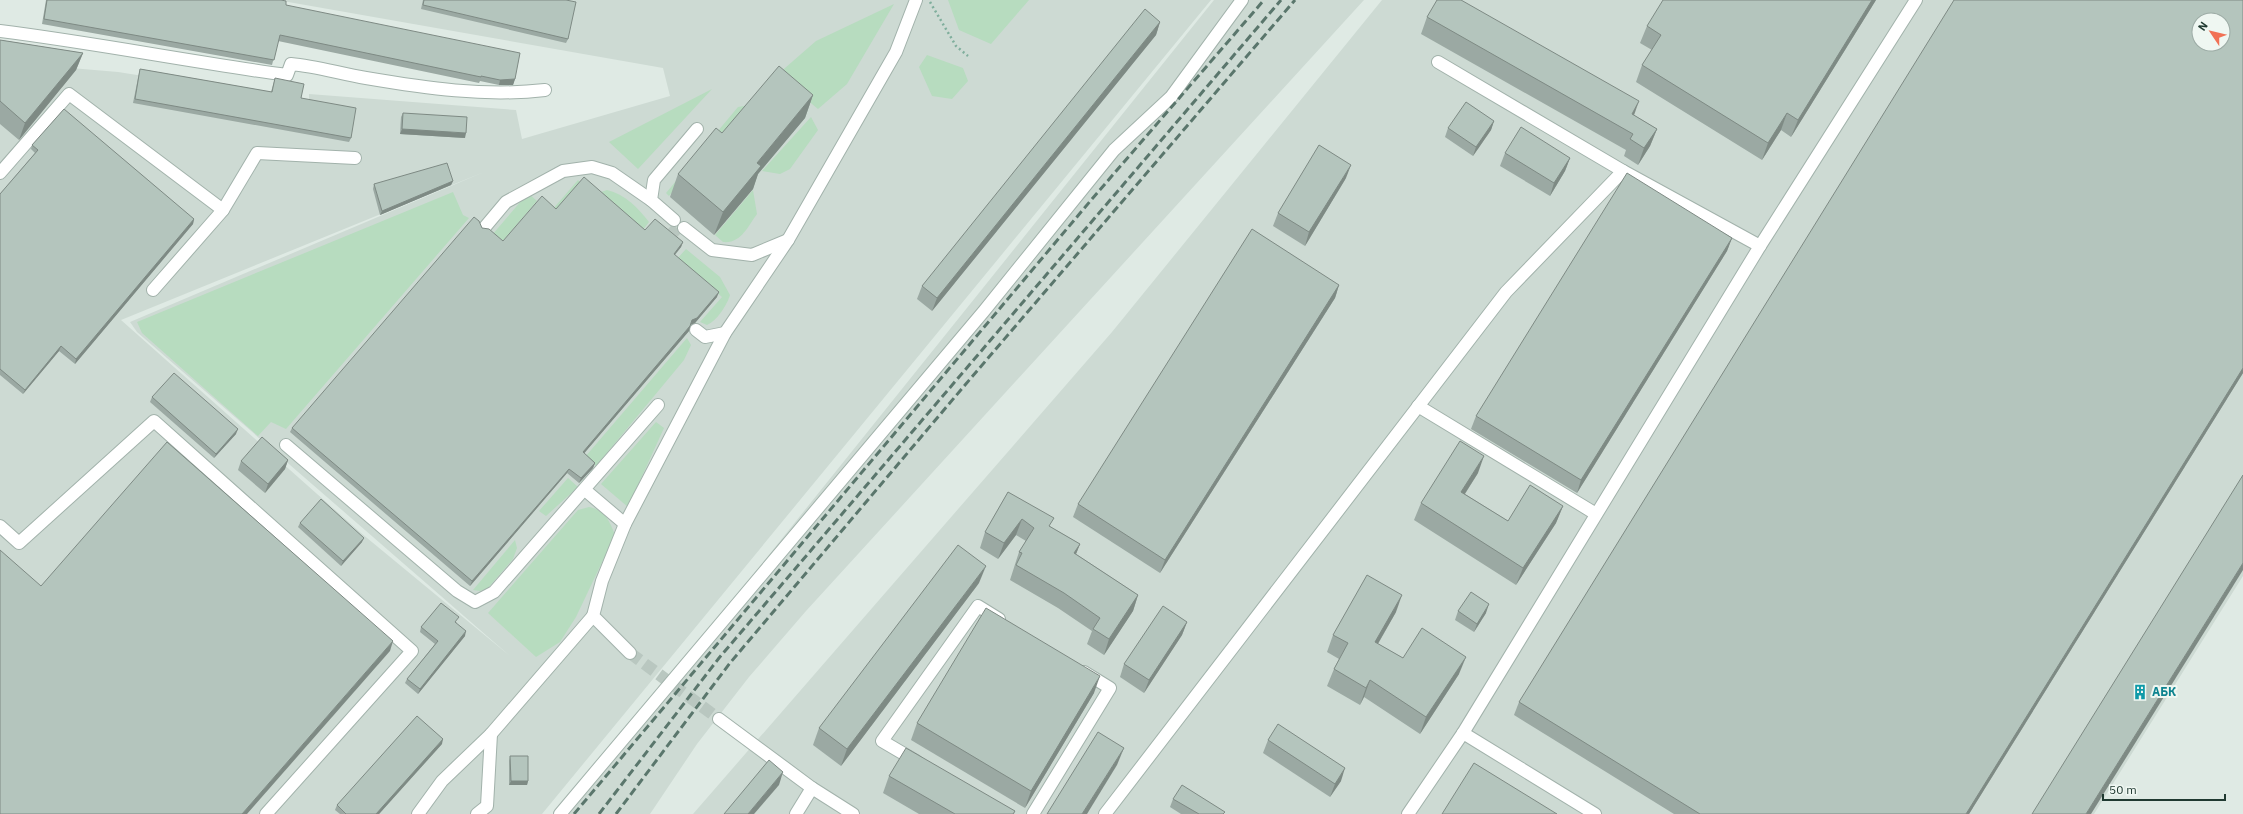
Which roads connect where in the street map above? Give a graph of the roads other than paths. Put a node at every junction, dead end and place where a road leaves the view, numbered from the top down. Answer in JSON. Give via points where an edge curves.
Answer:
{"nodes":[{"id":1,"x":916,"y":0,"type":"edge"},
{"id":2,"x":1242,"y":0,"type":"edge"},
{"id":3,"x":1916,"y":0,"type":"edge"},
{"id":4,"x":0,"y":31,"type":"edge"},
{"id":5,"x":1438,"y":62,"type":"dead end"},
{"id":6,"x":545,"y":90,"type":"dead end"},
{"id":7,"x":697,"y":129,"type":"dead end"},
{"id":8,"x":355,"y":158,"type":"dead end"},
{"id":9,"x":1623,"y":171,"type":"junction"},
{"id":10,"x":0,"y":173,"type":"edge"},
{"id":11,"x":651,"y":200,"type":"junction"},
{"id":12,"x":223,"y":210,"type":"junction"},
{"id":13,"x":485,"y":228,"type":"edge"},
{"id":14,"x":788,"y":240,"type":"junction"},
{"id":15,"x":1760,"y":246,"type":"junction"},
{"id":16,"x":153,"y":290,"type":"dead end"},
{"id":17,"x":696,"y":330,"type":"dead end"},
{"id":18,"x":725,"y":333,"type":"junction"},
{"id":19,"x":658,"y":405,"type":"dead end"},
{"id":20,"x":1418,"y":406,"type":"junction"},
{"id":21,"x":286,"y":445,"type":"dead end"},
{"id":22,"x":585,"y":490,"type":"junction"},
{"id":23,"x":1596,"y":514,"type":"junction"},
{"id":24,"x":625,"y":524,"type":"junction"},
{"id":25,"x":0,"y":526,"type":"edge"},
{"id":26,"x":593,"y":616,"type":"junction"},
{"id":27,"x":1011,"y":626,"type":"edge"},
{"id":28,"x":630,"y":653,"type":"tunnel mouth"},
{"id":29,"x":1071,"y":663,"type":"edge"},
{"id":30,"x":719,"y":720,"type":"tunnel mouth"},
{"id":31,"x":1463,"y":733,"type":"junction"},
{"id":32,"x":491,"y":734,"type":"junction"},
{"id":33,"x":930,"y":770,"type":"edge"},
{"id":34,"x":812,"y":788,"type":"junction"},
{"id":35,"x":266,"y":814,"type":"edge"},
{"id":36,"x":418,"y":814,"type":"edge"},
{"id":37,"x":477,"y":814,"type":"edge"},
{"id":38,"x":560,"y":814,"type":"edge"},
{"id":39,"x":796,"y":814,"type":"edge"},
{"id":40,"x":853,"y":814,"type":"edge"},
{"id":41,"x":1033,"y":814,"type":"edge"},
{"id":42,"x":1105,"y":814,"type":"edge"},
{"id":43,"x":1408,"y":814,"type":"edge"},
{"id":44,"x":1595,"y":814,"type":"edge"}],
"edges":[{"from":1,"to":14,"type":"lane","via":[[896,52]]},
{"from":2,"to":38,"type":"lane","via":[[1171,97],[1114,150],[984,311]]},
{"from":3,"to":15,"type":"lane"},
{"from":4,"to":6,"type":"lane","via":[[287,75],[291,64],[365,78],[476,93],[516,94]]},
{"from":5,"to":9,"type":"lane"},
{"from":7,"to":11,"type":"lane","via":[[654,180]]},
{"from":8,"to":12,"type":"lane","via":[[257,153]]},
{"from":9,"to":15,"type":"lane"},
{"from":9,"to":20,"type":"lane","via":[[1506,292]]},
{"from":10,"to":12,"type":"lane","via":[[69,94]]},
{"from":11,"to":13,"type":"lane","via":[[612,173],[592,167],[563,171],[506,202]]},
{"from":11,"to":14,"type":"lane","via":[[712,250],[752,255]]},
{"from":12,"to":16,"type":"lane"},
{"from":14,"to":18,"type":"lane"},
{"from":15,"to":23,"type":"lane"},
{"from":17,"to":18,"type":"lane","via":[[705,337]]},
{"from":18,"to":24,"type":"lane"},
{"from":19,"to":22,"type":"lane"},
{"from":20,"to":23,"type":"lane"},
{"from":20,"to":42,"type":"lane"},
{"from":21,"to":22,"type":"lane","via":[[457,591],[475,602],[494,592]]},
{"from":22,"to":24,"type":"lane"},
{"from":23,"to":31,"type":"lane"},
{"from":24,"to":26,"type":"lane","via":[[602,581]]},
{"from":25,"to":35,"type":"lane","via":[[19,543],[154,421],[412,651]]},
{"from":26,"to":28,"type":"lane"},
{"from":26,"to":32,"type":"lane"},
{"from":27,"to":33,"type":"lane","via":[[978,606],[882,741]]},
{"from":29,"to":41,"type":"lane","via":[[1110,688]]},
{"from":30,"to":34,"type":"lane"},
{"from":31,"to":43,"type":"lane"},
{"from":31,"to":44,"type":"lane"},
{"from":32,"to":36,"type":"lane","via":[[442,781]]},
{"from":32,"to":37,"type":"lane","via":[[487,806]]},
{"from":34,"to":39,"type":"lane"},
{"from":34,"to":40,"type":"lane"}]}
